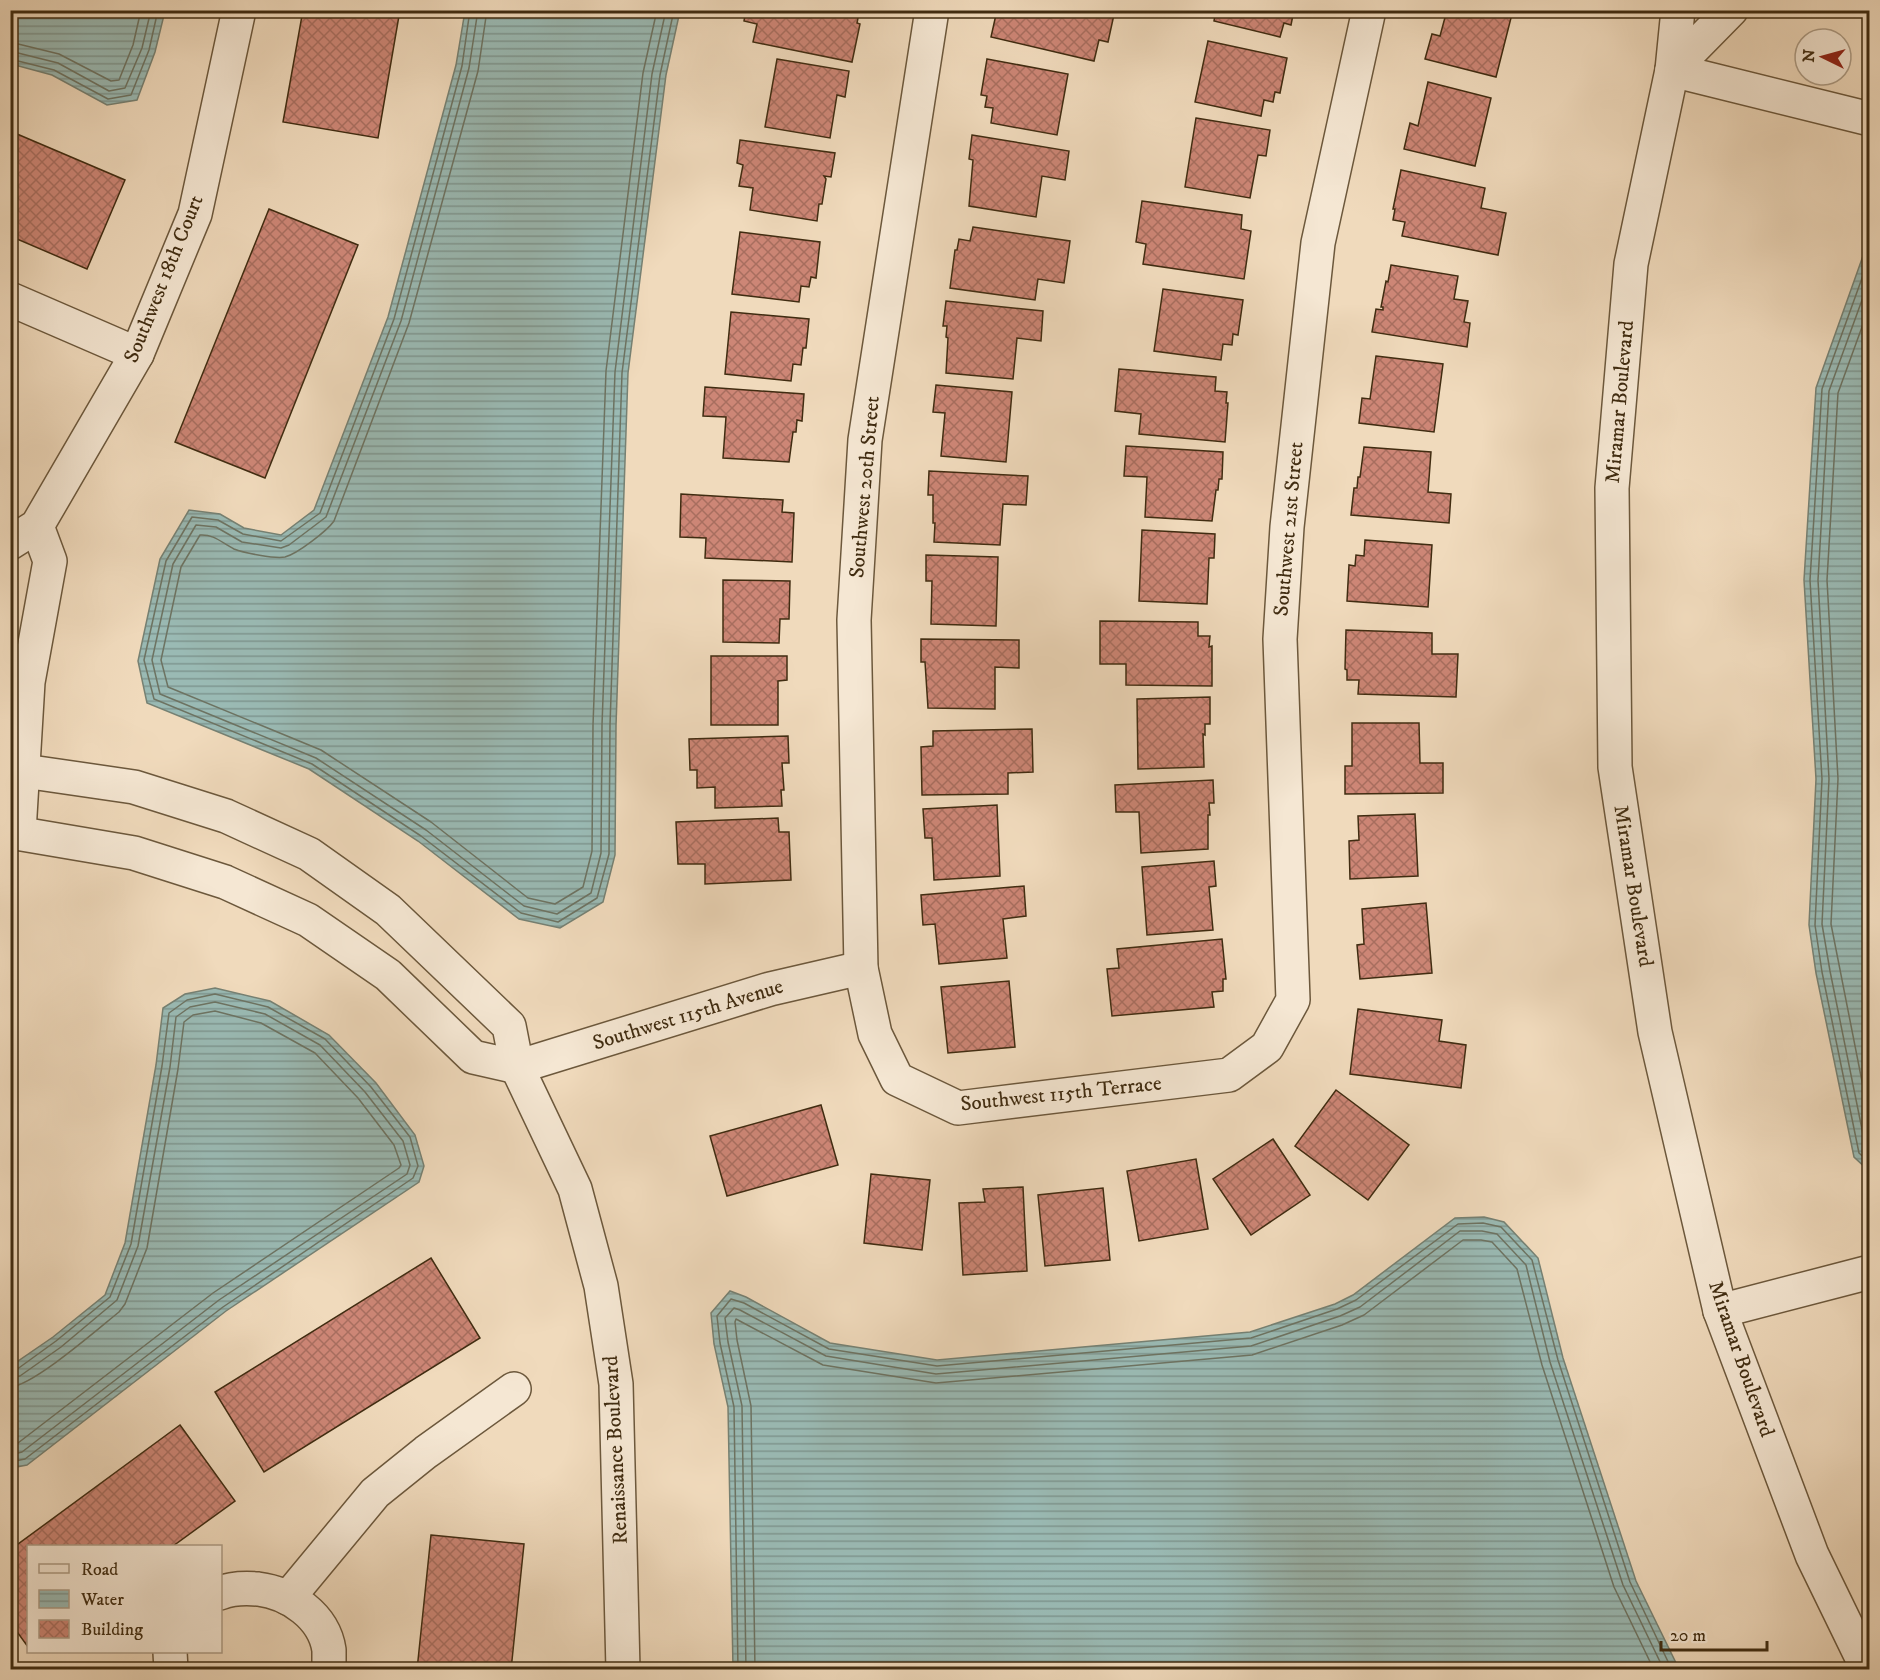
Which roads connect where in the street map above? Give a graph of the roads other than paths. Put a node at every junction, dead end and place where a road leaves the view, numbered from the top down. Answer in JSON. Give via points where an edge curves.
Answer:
{"nodes":[{"id":1,"x":239,"y":10,"type":"edge"},
{"id":2,"x":932,"y":10,"type":"edge"},
{"id":3,"x":1369,"y":10,"type":"edge"},
{"id":4,"x":1677,"y":10,"type":"edge"},
{"id":5,"x":1731,"y":10,"type":"edge"},
{"id":6,"x":1672,"y":70,"type":"junction"},
{"id":7,"x":1869,"y":119,"type":"edge"},
{"id":8,"x":10,"y":299,"type":"edge"},
{"id":9,"x":138,"y":354,"type":"junction"},
{"id":10,"x":24,"y":535,"type":"edge"},
{"id":11,"x":17,"y":769,"type":"edge"},
{"id":12,"x":15,"y":832,"type":"edge"},
{"id":13,"x":861,"y":968,"type":"junction"},
{"id":14,"x":1267,"y":1047,"type":"joint"},
{"id":15,"x":517,"y":1067,"type":"junction"},
{"id":16,"x":1869,"y":1272,"type":"edge"},
{"id":17,"x":1720,"y":1311,"type":"junction"},
{"id":18,"x":514,"y":1389,"type":"dead end"},
{"id":19,"x":222,"y":1593,"type":"edge"},
{"id":20,"x":288,"y":1598,"type":"junction"},
{"id":21,"x":170,"y":1653,"type":"edge"},
{"id":22,"x":171,"y":1670,"type":"edge"},
{"id":23,"x":329,"y":1670,"type":"edge"},
{"id":24,"x":623,"y":1670,"type":"edge"},
{"id":25,"x":1869,"y":1670,"type":"edge"}],
"edges":[{"from":1,"to":9,"type":"street","name":"Southwest 18th Court","via":[[195,213]]},
{"from":2,"to":13,"type":"street","name":"Southwest 20th Street","via":[[866,440],[854,620]]},
{"from":3,"to":14,"type":"street","name":"Southwest 21st Street","via":[[1318,243],[1287,527],[1280,639],[1293,999]]},
{"from":4,"to":6,"type":"street","name":"Miramar Boulevard"},
{"from":5,"to":6,"type":"street"},
{"from":6,"to":7,"type":"street"},
{"from":6,"to":17,"type":"street","name":"Miramar Boulevard","via":[[1630,264],[1612,488],[1615,767],[1655,1032]]},
{"from":8,"to":9,"type":"street"},
{"from":9,"to":10,"type":"street","name":"Southwest 18th Court"},
{"from":10,"to":11,"type":"street","name":"Southwest 18th Court","via":[[50,561]]},
{"from":11,"to":12,"type":"street","name":"Southwest 18th Court"},
{"from":11,"to":15,"type":"street","name":"Renaissance Boulevard","via":[[134,787],[226,816],[309,854],[388,910],[509,1026]]},
{"from":12,"to":15,"type":"street","via":[[134,853],[225,882],[308,920],[388,975],[473,1057]]},
{"from":13,"to":14,"type":"street","name":"Southwest 115th Terrace","via":[[875,1034],[897,1079],[958,1108],[1229,1075]]},
{"from":13,"to":15,"type":"street","name":"Southwest 115th Avenue","via":[[770,989]]},
{"from":15,"to":24,"type":"street","name":"Renaissance Boulevard","via":[[575,1189],[601,1286],[616,1384]]},
{"from":16,"to":17,"type":"street"},
{"from":17,"to":25,"type":"street","name":"Miramar Boulevard","via":[[1812,1555]]},
{"from":18,"to":20,"type":"street","via":[[375,1494]]},
{"from":19,"to":20,"type":"street","via":[[248,1588]]},
{"from":20,"to":23,"type":"street","via":[[318,1623],[328,1649]]},
{"from":21,"to":22,"type":"street"}]}
